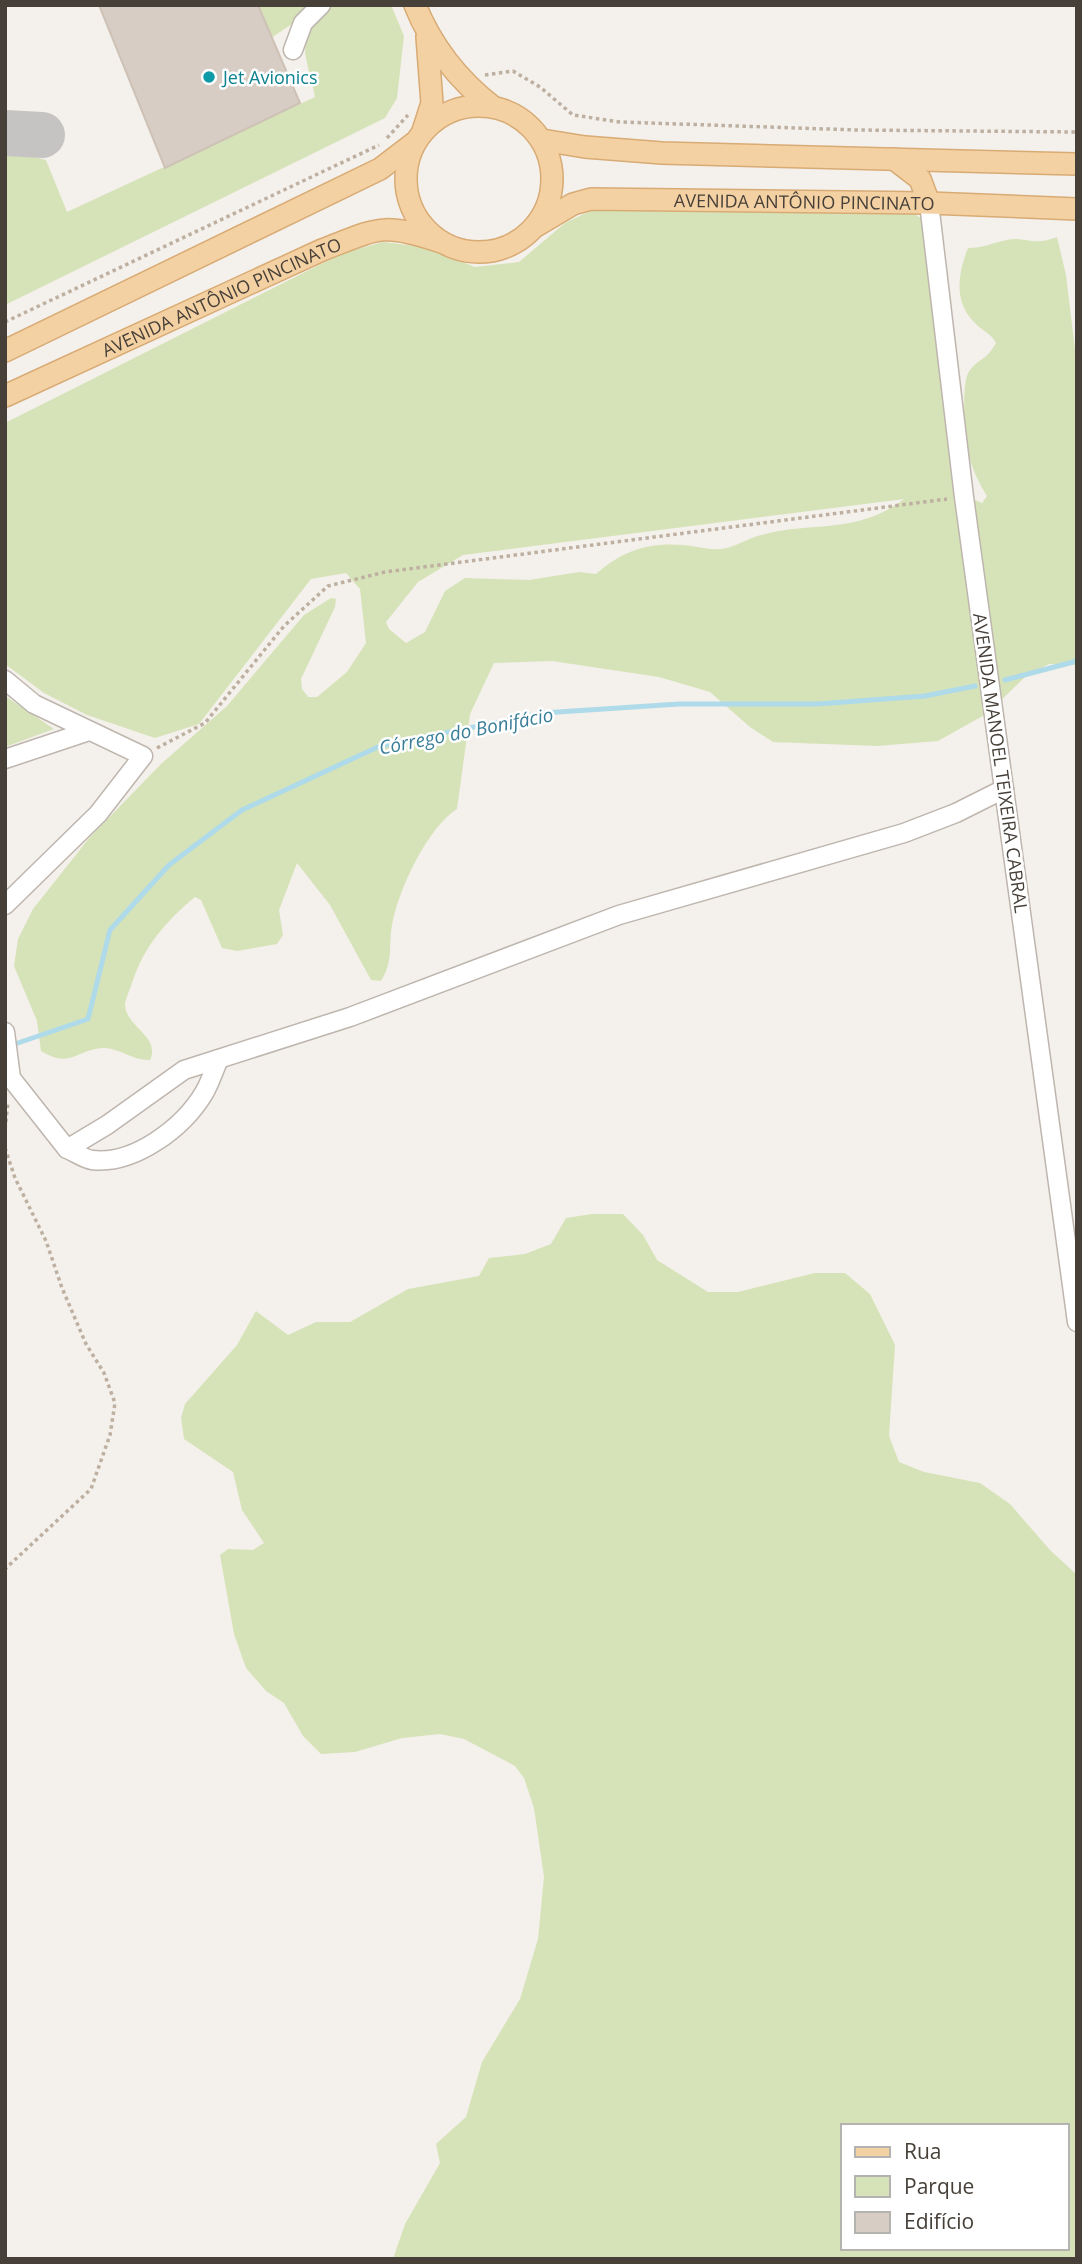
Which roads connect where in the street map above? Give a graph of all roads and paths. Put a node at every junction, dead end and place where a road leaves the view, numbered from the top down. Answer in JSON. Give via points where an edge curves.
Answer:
{"nodes":[{"id":1,"x":321,"y":5,"type":"edge"},
{"id":2,"x":415,"y":5,"type":"edge"},
{"id":3,"x":426,"y":32,"type":"junction"},
{"id":4,"x":293,"y":51,"type":"dead end"},
{"id":5,"x":459,"y":77,"type":"junction"},
{"id":6,"x":493,"y":107,"type":"junction"},
{"id":7,"x":411,"y":111,"type":"dead end"},
{"id":8,"x":1077,"y":132,"type":"edge"},
{"id":9,"x":420,"y":136,"type":"junction"},
{"id":10,"x":542,"y":140,"type":"junction"},
{"id":11,"x":894,"y":159,"type":"junction"},
{"id":12,"x":1077,"y":164,"type":"edge"},
{"id":13,"x":929,"y":203,"type":"junction"},
{"id":14,"x":1077,"y":209,"type":"edge"},
{"id":15,"x":536,"y":226,"type":"junction"},
{"id":16,"x":442,"y":242,"type":"junction"},
{"id":17,"x":5,"y":322,"type":"edge"},
{"id":18,"x":5,"y":351,"type":"edge"},
{"id":19,"x":5,"y":396,"type":"edge"},
{"id":20,"x":964,"y":497,"type":"junction"},
{"id":21,"x":5,"y":680,"type":"edge"},
{"id":22,"x":89,"y":731,"type":"junction"},
{"id":23,"x":143,"y":756,"type":"junction"},
{"id":24,"x":5,"y":760,"type":"edge"},
{"id":25,"x":1004,"y":789,"type":"junction"},
{"id":26,"x":5,"y":905,"type":"edge"},
{"id":27,"x":6,"y":1034,"type":"edge"},
{"id":28,"x":219,"y":1059,"type":"junction"},
{"id":29,"x":5,"y":1148,"type":"edge"},
{"id":30,"x":67,"y":1149,"type":"junction"},
{"id":31,"x":1077,"y":1322,"type":"edge"},
{"id":32,"x":5,"y":1569,"type":"edge"}],
"edges":[{"from":1,"to":4,"type":"street","via":[[303,23]]},
{"from":2,"to":3,"type":"main road"},
{"from":3,"to":5,"type":"main road"},
{"from":3,"to":9,"type":"main road","via":[[432,103]]},
{"from":5,"to":6,"type":"main road"},
{"from":5,"to":8,"type":"path","via":[[513,71],[540,86],[573,115],[621,122]]},
{"from":6,"to":9,"type":"main road","name":"AVENIDA ANTÔNIO PINCINATO","via":[[455,110],[438,118]]},
{"from":6,"to":10,"type":"main road","name":"AVENIDA ANTÔNIO PINCINATO","via":[[529,124]]},
{"from":7,"to":17,"type":"path","via":[[383,143]]},
{"from":9,"to":16,"type":"main road","name":"AVENIDA ANTÔNIO PINCINATO","via":[[407,163],[406,186],[411,208],[424,228]]},
{"from":9,"to":18,"type":"main road","name":"AVENIDA ANTÔNIO PINCINATO","via":[[380,169]]},
{"from":10,"to":11,"type":"main road","via":[[662,153]]},
{"from":10,"to":15,"type":"main road","name":"AVENIDA ANTÔNIO PINCINATO","via":[[551,161],[553,184],[548,206]]},
{"from":11,"to":12,"type":"main road"},
{"from":11,"to":13,"type":"main road","via":[[920,179]]},
{"from":13,"to":14,"type":"main road","name":"AVENIDA ANTÔNIO PINCINATO"},
{"from":13,"to":15,"type":"main road","name":"AVENIDA ANTÔNIO PINCINATO","via":[[591,199]]},
{"from":13,"to":20,"type":"street","name":"AVENIDA MANOEL TEIXEIRA CABRAL"},
{"from":15,"to":16,"type":"main road","name":"AVENIDA ANTÔNIO PINCINATO","via":[[521,240],[482,253]]},
{"from":16,"to":19,"type":"main road","name":"AVENIDA ANTÔNIO PINCINATO","via":[[402,229],[375,229]]},
{"from":20,"to":23,"type":"path","via":[[412,568],[328,586],[284,626],[205,723]]},
{"from":20,"to":25,"type":"street","name":"AVENIDA MANOEL TEIXEIRA CABRAL"},
{"from":21,"to":22,"type":"street","via":[[34,704]]},
{"from":22,"to":23,"type":"street"},
{"from":22,"to":24,"type":"street"},
{"from":23,"to":26,"type":"street","via":[[97,814]]},
{"from":25,"to":28,"type":"street","via":[[904,832],[619,915],[351,1017]]},
{"from":25,"to":31,"type":"street","name":"AVENIDA MANOEL TEIXEIRA CABRAL"},
{"from":27,"to":30,"type":"street","via":[[11,1078]]},
{"from":28,"to":30,"type":"street","via":[[184,1070]]},
{"from":28,"to":30,"type":"street","via":[[204,1094],[181,1120],[142,1150],[90,1160]]},
{"from":29,"to":32,"type":"path","via":[[115,1403],[92,1489]]}]}
